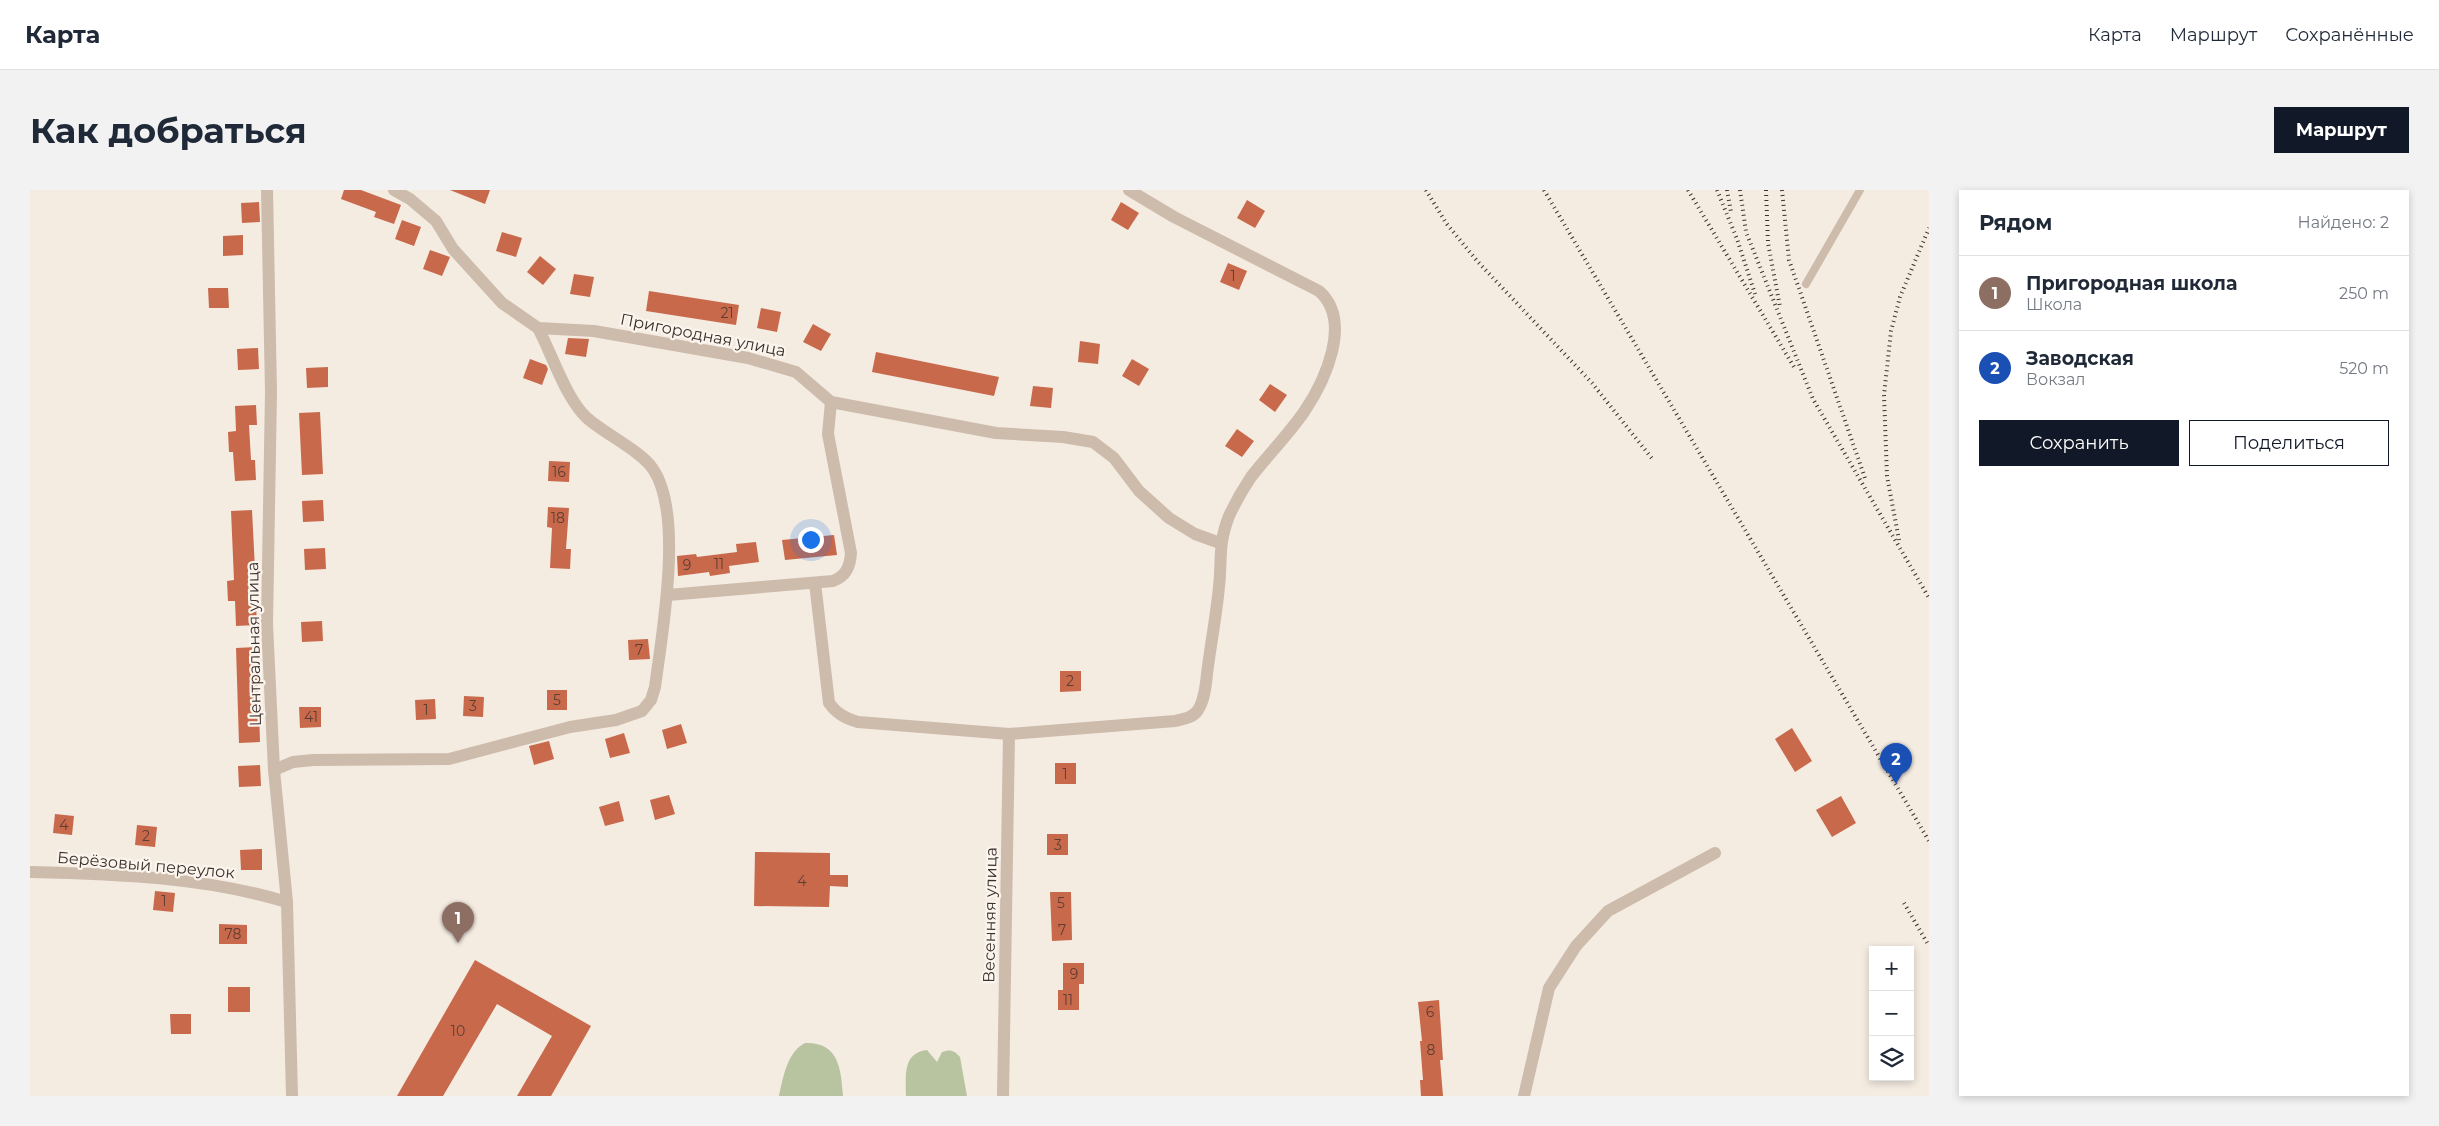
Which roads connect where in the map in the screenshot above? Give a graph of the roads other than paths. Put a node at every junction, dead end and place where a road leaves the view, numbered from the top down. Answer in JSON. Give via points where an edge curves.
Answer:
{"nodes":[{"id":1,"x":267,"y":190,"type":"edge"},
{"id":2,"x":394,"y":190,"type":"edge"},
{"id":3,"x":1129,"y":190,"type":"edge"},
{"id":4,"x":1860,"y":190,"type":"edge"},
{"id":5,"x":1806,"y":284,"type":"dead end"},
{"id":6,"x":538,"y":328,"type":"junction"},
{"id":7,"x":831,"y":402,"type":"junction"},
{"id":8,"x":1220,"y":543,"type":"junction"},
{"id":9,"x":816,"y":583,"type":"junction"},
{"id":10,"x":668,"y":595,"type":"junction"},
{"id":11,"x":1010,"y":734,"type":"junction"},
{"id":12,"x":274,"y":770,"type":"junction"},
{"id":13,"x":1715,"y":853,"type":"dead end"},
{"id":14,"x":30,"y":872,"type":"edge"},
{"id":15,"x":287,"y":902,"type":"junction"},
{"id":16,"x":292,"y":1096,"type":"edge"},
{"id":17,"x":1003,"y":1096,"type":"edge"},
{"id":18,"x":1524,"y":1096,"type":"edge"}],
"edges":[{"from":1,"to":12,"type":"street","name":"Центральная улица","via":[[271,392],[267,624]]},
{"from":2,"to":6,"type":"street","name":"Пригородная улица","via":[[436,221],[453,249],[502,302]]},
{"from":3,"to":8,"type":"street","via":[[1310,285],[1325,296],[1331,306],[1335,334],[1316,393],[1250,478],[1235,504]]},
{"from":4,"to":5,"type":"lane"},
{"from":6,"to":7,"type":"street","name":"Пригородная улица","via":[[594,331],[748,358],[796,372]]},
{"from":6,"to":10,"type":"street","via":[[575,404],[603,431],[653,468],[663,488],[668,518]]},
{"from":7,"to":8,"type":"street","via":[[996,432],[1092,442],[1114,458],[1139,491],[1169,518],[1195,534]]},
{"from":7,"to":9,"type":"street","via":[[828,434],[851,553],[850,564],[841,578]]},
{"from":8,"to":11,"type":"street","via":[[1220,576],[1206,681],[1198,710],[1175,721]]},
{"from":9,"to":10,"type":"street"},
{"from":9,"to":11,"type":"street","via":[[829,703],[836,713],[858,722]]},
{"from":10,"to":12,"type":"street","via":[[656,687],[642,711],[449,759],[313,760],[293,762]]},
{"from":11,"to":17,"type":"street","name":"Весенняя улица"},
{"from":12,"to":15,"type":"street","name":"Центральная улица"},
{"from":13,"to":18,"type":"street","via":[[1608,911],[1576,946],[1549,988]]},
{"from":14,"to":15,"type":"street","name":"Берёзовый переулок","via":[[176,880],[246,890]]},
{"from":15,"to":16,"type":"street","name":"Центральная улица"}]}
